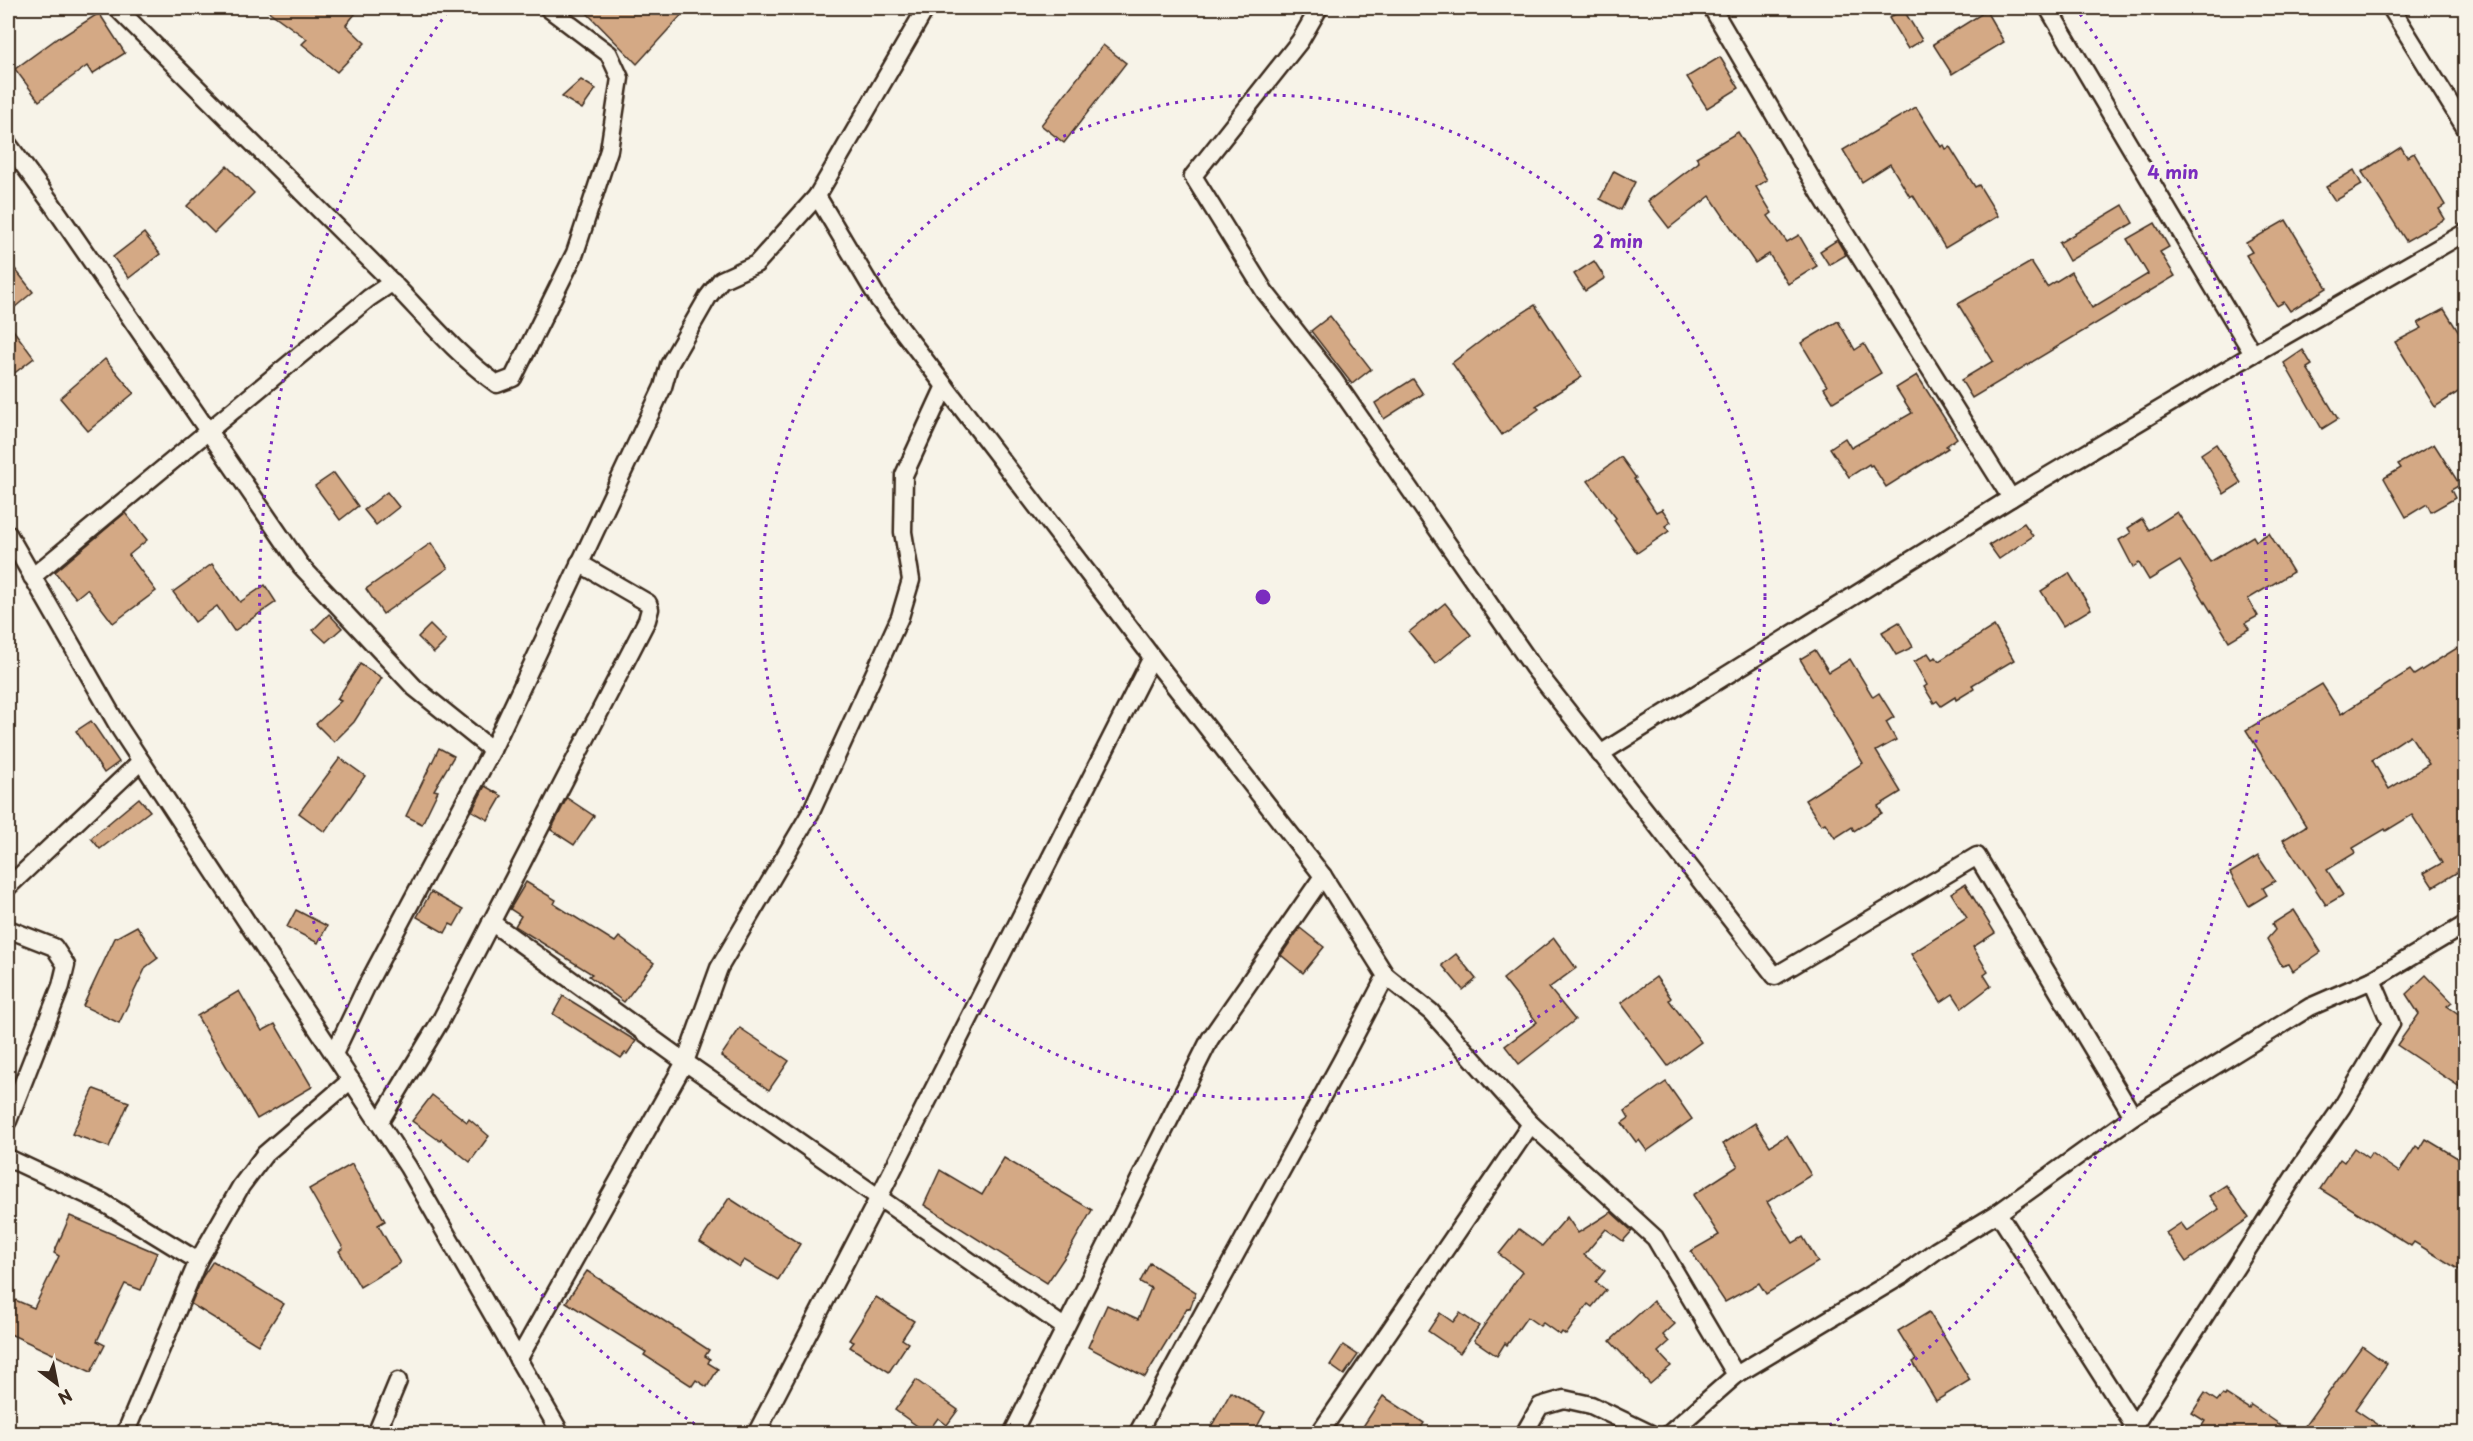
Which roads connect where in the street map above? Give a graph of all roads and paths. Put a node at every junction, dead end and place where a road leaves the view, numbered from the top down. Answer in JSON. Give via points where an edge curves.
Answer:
{"nodes":[{"id":1,"x":117,"y":8,"type":"edge"},
{"id":2,"x":548,"y":8,"type":"edge"},
{"id":3,"x":926,"y":8,"type":"edge"},
{"id":4,"x":1319,"y":8,"type":"edge"},
{"id":5,"x":1712,"y":8,"type":"edge"},
{"id":6,"x":2048,"y":8,"type":"edge"},
{"id":7,"x":2391,"y":8,"type":"edge"},
{"id":8,"x":2466,"y":129,"type":"edge"},
{"id":9,"x":8,"y":144,"type":"edge"},
{"id":10,"x":817,"y":195,"type":"junction"},
{"id":11,"x":2466,"y":232,"type":"edge"},
{"id":12,"x":393,"y":282,"type":"junction"},
{"id":13,"x":2253,"y":354,"type":"junction"},
{"id":14,"x":945,"y":386,"type":"junction"},
{"id":15,"x":208,"y":430,"type":"junction"},
{"id":16,"x":2011,"y":498,"type":"junction"},
{"id":17,"x":8,"y":534,"type":"edge"},
{"id":18,"x":579,"y":563,"type":"junction"},
{"id":19,"x":32,"y":577,"type":"junction"},
{"id":20,"x":1152,"y":657,"type":"junction"},
{"id":21,"x":492,"y":750,"type":"junction"},
{"id":22,"x":1600,"y":754,"type":"junction"},
{"id":23,"x":141,"y":761,"type":"junction"},
{"id":24,"x":1323,"y":876,"type":"junction"},
{"id":25,"x":8,"y":887,"type":"edge"},
{"id":26,"x":491,"y":922,"type":"junction"},
{"id":27,"x":2466,"y":924,"type":"edge"},
{"id":28,"x":8,"y":929,"type":"edge"},
{"id":29,"x":1386,"y":976,"type":"junction"},
{"id":30,"x":2372,"y":980,"type":"junction"},
{"id":31,"x":334,"y":1054,"type":"junction"},
{"id":32,"x":685,"y":1062,"type":"junction"},
{"id":33,"x":351,"y":1080,"type":"junction"},
{"id":34,"x":2133,"y":1116,"type":"junction"},
{"id":35,"x":8,"y":1121,"type":"edge"},
{"id":36,"x":380,"y":1123,"type":"junction"},
{"id":37,"x":1531,"y":1124,"type":"junction"},
{"id":38,"x":8,"y":1158,"type":"edge"},
{"id":39,"x":879,"y":1197,"type":"junction"},
{"id":40,"x":1998,"y":1213,"type":"junction"},
{"id":41,"x":198,"y":1261,"type":"junction"},
{"id":42,"x":1064,"y":1327,"type":"junction"},
{"id":43,"x":519,"y":1360,"type":"junction"},
{"id":44,"x":1736,"y":1375,"type":"junction"},
{"id":45,"x":398,"y":1381,"type":"dead end"},
{"id":46,"x":2132,"y":1430,"type":"edge"},
{"id":47,"x":125,"y":1434,"type":"edge"},
{"id":48,"x":376,"y":1434,"type":"edge"},
{"id":49,"x":561,"y":1434,"type":"edge"},
{"id":50,"x":756,"y":1434,"type":"edge"},
{"id":51,"x":1012,"y":1434,"type":"edge"},
{"id":52,"x":1137,"y":1434,"type":"edge"},
{"id":53,"x":1319,"y":1434,"type":"edge"},
{"id":54,"x":1524,"y":1434,"type":"edge"},
{"id":55,"x":1651,"y":1434,"type":"edge"},
{"id":56,"x":1670,"y":1434,"type":"edge"}],
"edges":[{"from":1,"to":12,"type":"street"},
{"from":2,"to":12,"type":"street","via":[[609,54],[620,78],[609,150],[575,253],[513,378],[497,384],[470,365]]},
{"from":3,"to":10,"type":"street"},
{"from":4,"to":22,"type":"street","via":[[1300,41],[1193,176],[1265,292],[1334,380],[1533,667]]},
{"from":5,"to":16,"type":"street","via":[[1821,195]]},
{"from":6,"to":13,"type":"street"},
{"from":7,"to":8,"type":"street"},
{"from":9,"to":15,"type":"street"},
{"from":10,"to":14,"type":"street","via":[[879,300]]},
{"from":10,"to":18,"type":"street","via":[[756,264],[721,280],[708,297],[669,366],[663,387]]},
{"from":11,"to":13,"type":"street"},
{"from":12,"to":15,"type":"street"},
{"from":13,"to":16,"type":"street"},
{"from":14,"to":20,"type":"street"},
{"from":14,"to":32,"type":"street","via":[[904,475],[903,532],[911,580],[900,617],[811,812],[719,968]]},
{"from":15,"to":19,"type":"street"},
{"from":15,"to":21,"type":"street","via":[[301,566],[415,688]]},
{"from":16,"to":22,"type":"street"},
{"from":17,"to":19,"type":"street"},
{"from":18,"to":21,"type":"street"},
{"from":18,"to":26,"type":"street","via":[[648,603],[650,609]]},
{"from":19,"to":23,"type":"street"},
{"from":20,"to":24,"type":"street"},
{"from":20,"to":39,"type":"street"},
{"from":21,"to":31,"type":"street"},
{"from":22,"to":34,"type":"street","via":[[1775,976],[1977,856]]},
{"from":23,"to":25,"type":"street"},
{"from":23,"to":31,"type":"street"},
{"from":24,"to":29,"type":"street"},
{"from":24,"to":42,"type":"street","via":[[1210,1039]]},
{"from":26,"to":32,"type":"street"},
{"from":26,"to":36,"type":"street","via":[[442,1018]]},
{"from":27,"to":30,"type":"street"},
{"from":28,"to":35,"type":"street","via":[[54,947],[66,965]]},
{"from":29,"to":37,"type":"street","via":[[1431,1011]]},
{"from":29,"to":52,"type":"street"},
{"from":30,"to":34,"type":"street","via":[[2310,1007]]},
{"from":30,"to":46,"type":"street","via":[[2391,1024],[2342,1107]]},
{"from":31,"to":33,"type":"street"},
{"from":32,"to":39,"type":"street"},
{"from":32,"to":43,"type":"street"},
{"from":33,"to":36,"type":"street"},
{"from":33,"to":41,"type":"street","via":[[265,1154],[241,1186]]},
{"from":34,"to":40,"type":"street"},
{"from":36,"to":43,"type":"street"},
{"from":37,"to":44,"type":"street","via":[[1655,1238]]},
{"from":37,"to":53,"type":"street"},
{"from":38,"to":41,"type":"street","via":[[102,1202]]},
{"from":39,"to":42,"type":"street"},
{"from":39,"to":50,"type":"street"},
{"from":40,"to":44,"type":"street"},
{"from":40,"to":46,"type":"street"},
{"from":41,"to":47,"type":"street"},
{"from":42,"to":51,"type":"street"},
{"from":43,"to":49,"type":"street"},
{"from":44,"to":56,"type":"street"},
{"from":45,"to":48,"type":"street"},
{"from":54,"to":55,"type":"street","via":[[1540,1406],[1564,1399],[1591,1405]]}]}
